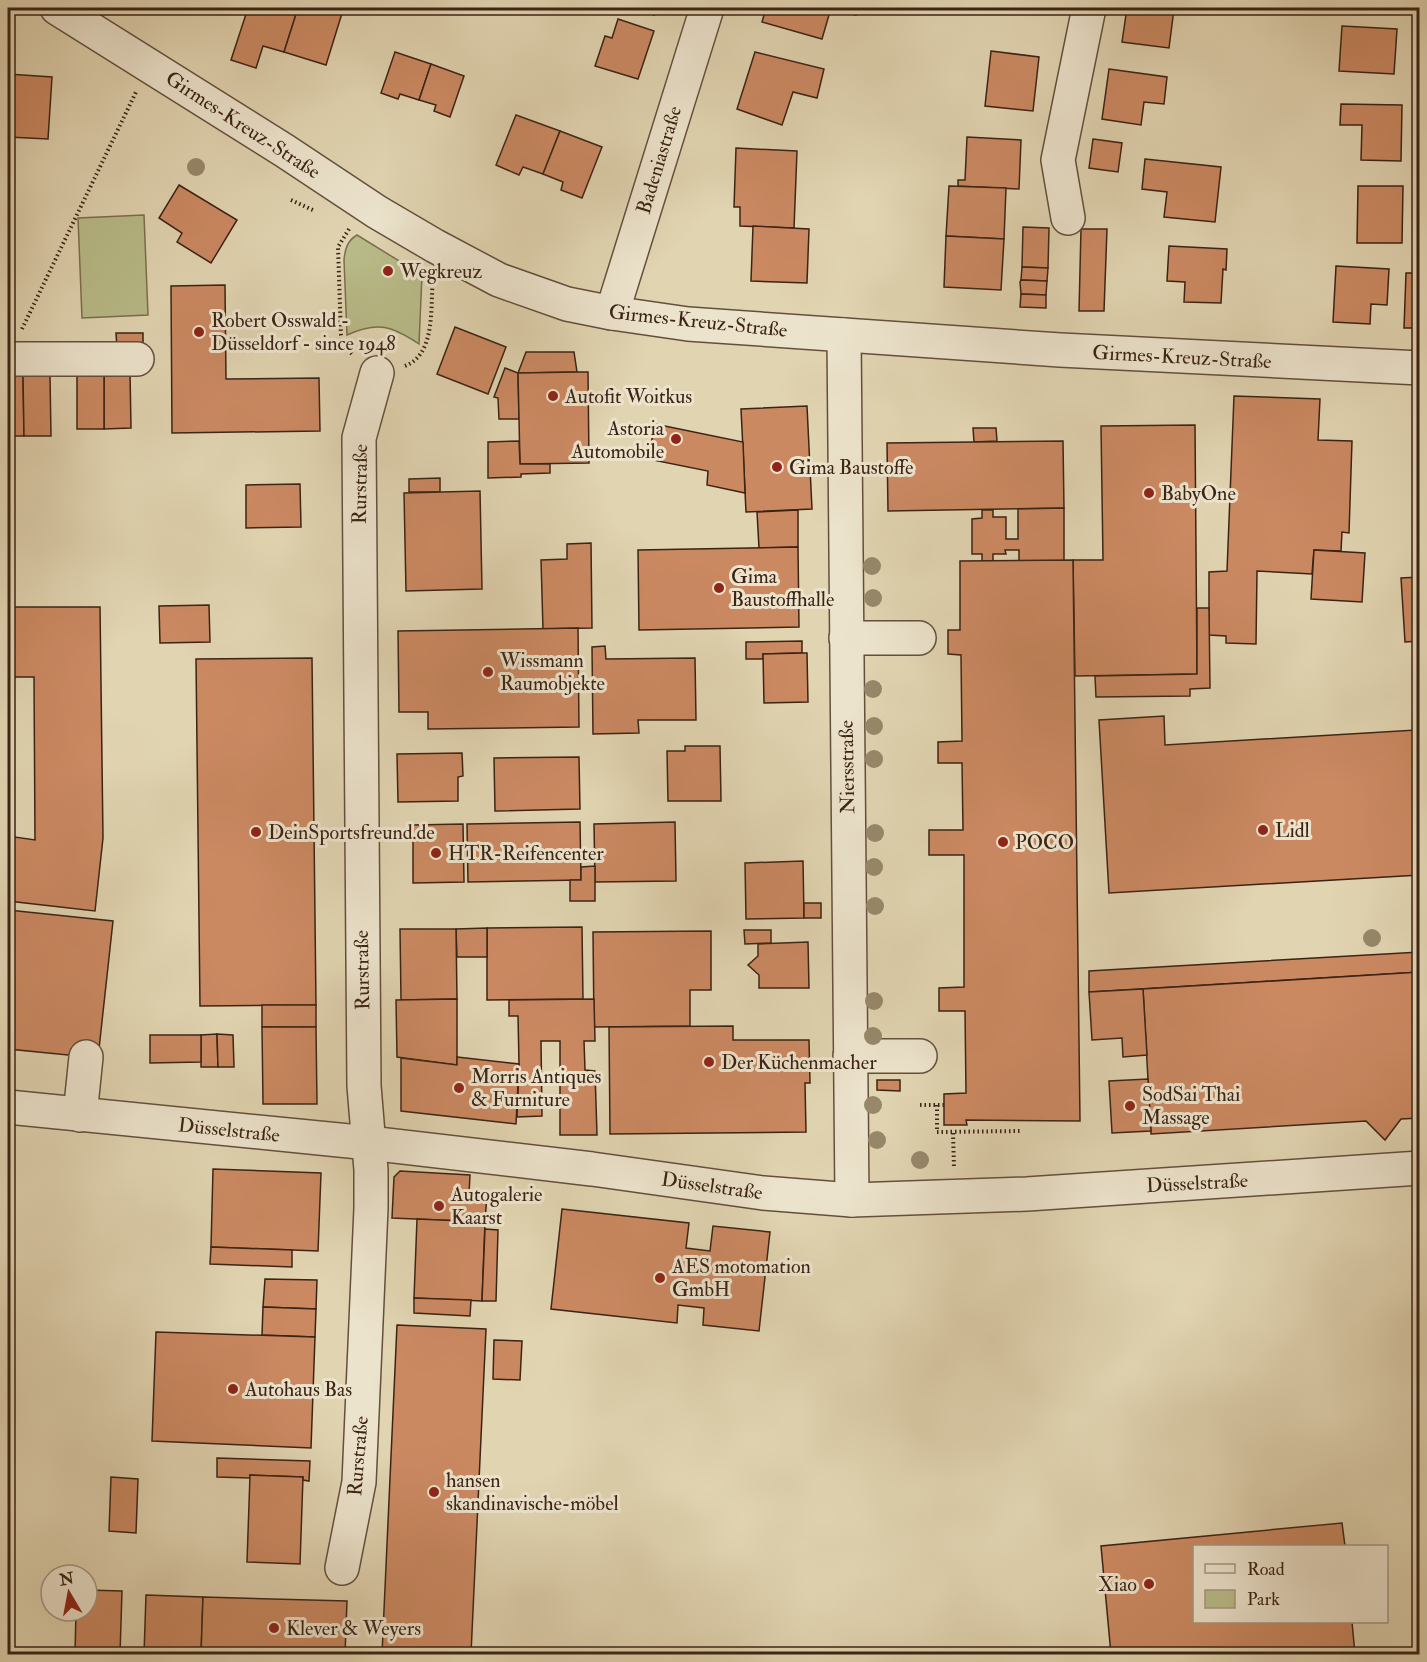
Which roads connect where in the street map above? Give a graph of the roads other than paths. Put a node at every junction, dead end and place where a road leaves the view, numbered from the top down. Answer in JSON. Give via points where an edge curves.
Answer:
{"nodes":[{"id":1,"x":57,"y":8,"type":"edge"},
{"id":2,"x":707,"y":8,"type":"edge"},
{"id":3,"x":1089,"y":8,"type":"edge"},
{"id":4,"x":1068,"y":218,"type":"dead end"},
{"id":5,"x":612,"y":313,"type":"junction"},
{"id":6,"x":844,"y":334,"type":"junction"},
{"id":7,"x":8,"y":359,"type":"edge"},
{"id":8,"x":137,"y":359,"type":"dead end"},
{"id":9,"x":1419,"y":368,"type":"edge"},
{"id":10,"x":376,"y":373,"type":"road end"},
{"id":11,"x":846,"y":638,"type":"junction"},
{"id":12,"x":919,"y":638,"type":"dead end"},
{"id":13,"x":850,"y":1056,"type":"junction"},
{"id":14,"x":920,"y":1056,"type":"dead end"},
{"id":15,"x":86,"y":1058,"type":"dead end"},
{"id":16,"x":8,"y":1107,"type":"edge"},
{"id":17,"x":80,"y":1115,"type":"junction"},
{"id":18,"x":369,"y":1143,"type":"junction"},
{"id":19,"x":1419,"y":1168,"type":"edge"},
{"id":20,"x":852,"y":1200,"type":"junction"},
{"id":21,"x":342,"y":1568,"type":"dead end"}],
"edges":[{"from":1,"to":5,"type":"street","name":"Girmes-Kreuz-Straße","via":[[435,246],[525,291]]},
{"from":2,"to":5,"type":"street","name":"Badeniastraße"},
{"from":3,"to":4,"type":"street","via":[[1058,160]]},
{"from":5,"to":6,"type":"street","name":"Girmes-Kreuz-Straße","via":[[688,324]]},
{"from":6,"to":9,"type":"street","name":"Girmes-Kreuz-Straße","via":[[1060,350]]},
{"from":6,"to":11,"type":"street","name":"Niersstraße"},
{"from":7,"to":8,"type":"street"},
{"from":10,"to":18,"type":"street","name":"Rurstraße","via":[[359,438],[364,1086]]},
{"from":11,"to":12,"type":"street"},
{"from":11,"to":13,"type":"street","name":"Niersstraße"},
{"from":13,"to":14,"type":"street"},
{"from":13,"to":20,"type":"street","name":"Niersstraße"},
{"from":15,"to":17,"type":"street"},
{"from":16,"to":17,"type":"street","name":"Düsselstraße"},
{"from":17,"to":18,"type":"street","name":"Düsselstraße"},
{"from":18,"to":20,"type":"street","name":"Düsselstraße","via":[[763,1193]]},
{"from":18,"to":21,"type":"street","name":"Rurstraße","via":[[371,1208],[359,1482]]},
{"from":19,"to":20,"type":"street","name":"Düsselstraße","via":[[1006,1195]]}]}
